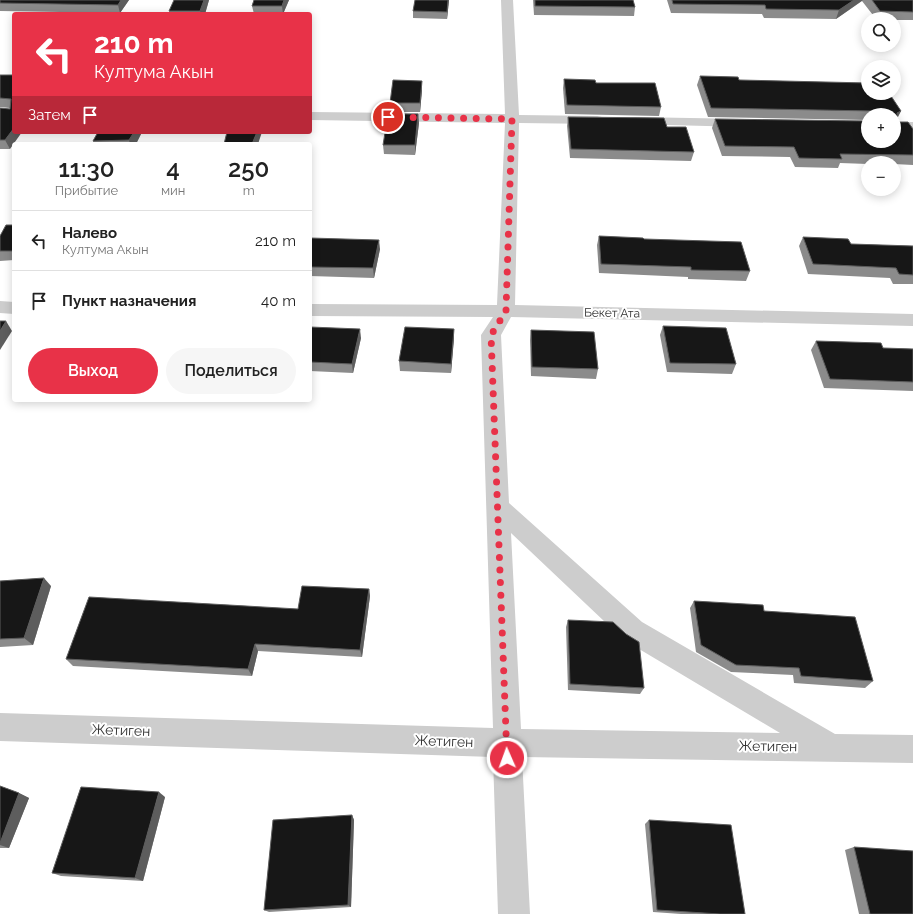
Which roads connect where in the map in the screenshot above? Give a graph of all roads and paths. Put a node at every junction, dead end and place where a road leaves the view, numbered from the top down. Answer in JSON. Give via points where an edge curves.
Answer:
{"nodes":[{"id":1,"x":507,"y":0,"type":"edge"},
{"id":2,"x":312,"y":116,"type":"edge"},
{"id":3,"x":512,"y":119,"type":"junction"},
{"id":4,"x":607,"y":120,"type":"edge"},
{"id":5,"x":623,"y":121,"type":"edge"},
{"id":6,"x":757,"y":123,"type":"edge"},
{"id":7,"x":901,"y":126,"type":"edge"},
{"id":8,"x":913,"y":126,"type":"edge"},
{"id":9,"x":0,"y":308,"type":"edge"},
{"id":10,"x":12,"y":308,"type":"edge"},
{"id":11,"x":312,"y":310,"type":"edge"},
{"id":12,"x":506,"y":311,"type":"junction"},
{"id":13,"x":913,"y":320,"type":"edge"},
{"id":14,"x":497,"y":506,"type":"junction"},
{"id":15,"x":0,"y":727,"type":"edge"},
{"id":16,"x":507,"y":742,"type":"junction"},
{"id":17,"x":830,"y":747,"type":"junction"},
{"id":18,"x":913,"y":749,"type":"edge"},
{"id":19,"x":514,"y":914,"type":"edge"}],
"edges":[{"from":1,"to":3,"type":"street"},
{"from":2,"to":3,"type":"street"},
{"from":3,"to":4,"type":"street"},
{"from":3,"to":12,"type":"street"},
{"from":5,"to":6,"type":"street"},
{"from":7,"to":8,"type":"street"},
{"from":9,"to":10,"type":"street"},
{"from":11,"to":12,"type":"street","name":"Бекет Ата"},
{"from":12,"to":13,"type":"street","name":"Бекет Ата"},
{"from":12,"to":14,"type":"street","via":[[491,335]]},
{"from":14,"to":16,"type":"street"},
{"from":14,"to":17,"type":"street","via":[[633,631]]},
{"from":15,"to":16,"type":"street","name":"Жетиген"},
{"from":16,"to":17,"type":"street","name":"Жетиген"},
{"from":16,"to":19,"type":"street"},
{"from":17,"to":18,"type":"street","name":"Жетиген"}]}
